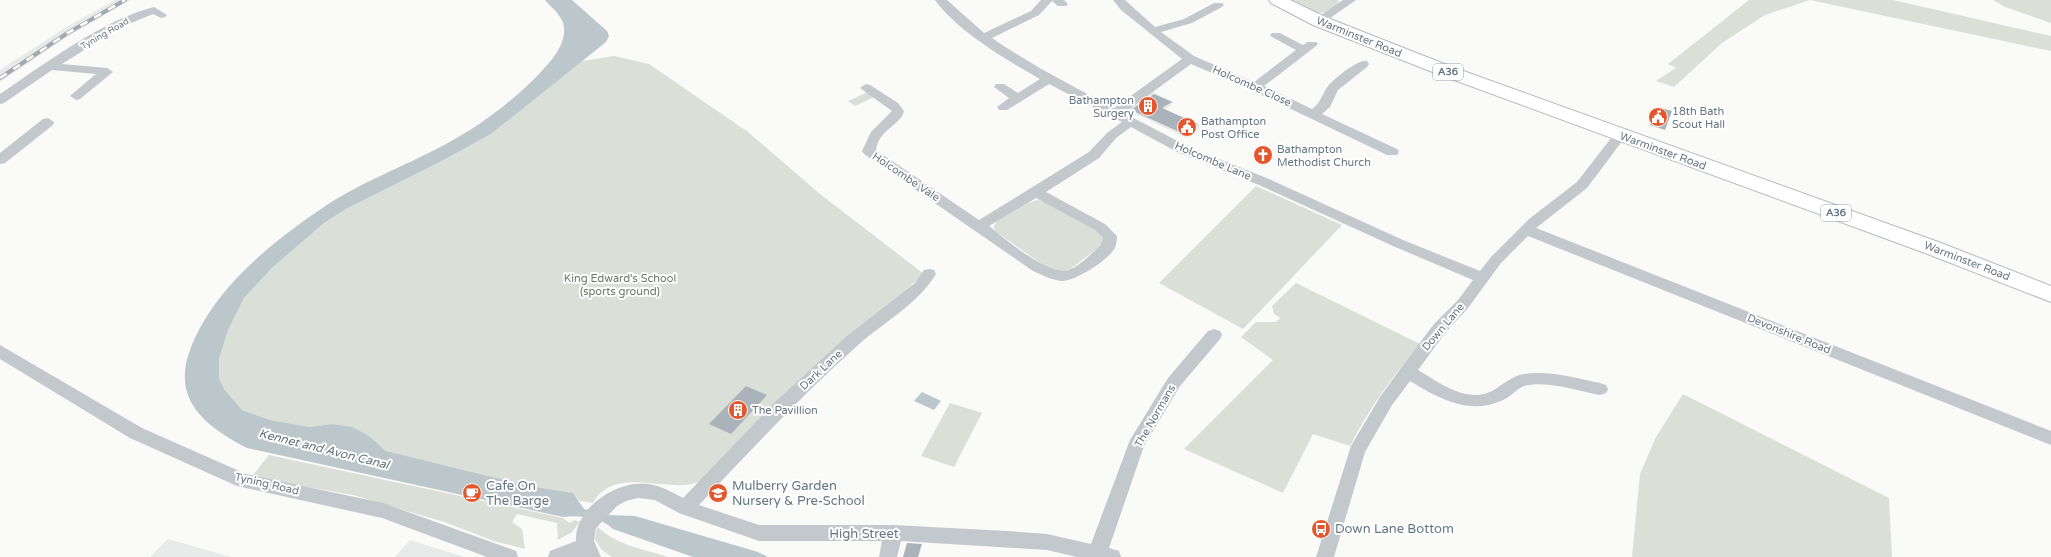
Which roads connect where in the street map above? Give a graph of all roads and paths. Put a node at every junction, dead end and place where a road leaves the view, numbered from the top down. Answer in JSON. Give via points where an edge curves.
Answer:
{"nodes":[{"id":1,"x":941,"y":0,"type":"edge"},
{"id":2,"x":1047,"y":0,"type":"edge"},
{"id":3,"x":1120,"y":0,"type":"edge"},
{"id":4,"x":1277,"y":0,"type":"edge"},
{"id":5,"x":1349,"y":0,"type":"edge"},
{"id":6,"x":1216,"y":10,"type":"dead end"},
{"id":7,"x":162,"y":15,"type":"dead end"},
{"id":8,"x":1319,"y":21,"type":"junction"},
{"id":9,"x":1153,"y":31,"type":"junction"},
{"id":10,"x":1276,"y":35,"type":"dead end"},
{"id":11,"x":983,"y":38,"type":"junction"},
{"id":12,"x":1190,"y":59,"type":"junction"},
{"id":13,"x":1363,"y":64,"type":"dead end"},
{"id":14,"x":50,"y":66,"type":"junction"},
{"id":15,"x":1049,"y":79,"type":"junction"},
{"id":16,"x":1000,"y":87,"type":"dead end"},
{"id":17,"x":1255,"y":87,"type":"junction"},
{"id":18,"x":866,"y":88,"type":"dead end"},
{"id":19,"x":76,"y":96,"type":"dead end"},
{"id":20,"x":1017,"y":98,"type":"junction"},
{"id":21,"x":0,"y":100,"type":"edge"},
{"id":22,"x":1003,"y":107,"type":"dead end"},
{"id":23,"x":1115,"y":114,"type":"junction"},
{"id":24,"x":1314,"y":114,"type":"junction"},
{"id":25,"x":48,"y":122,"type":"dead end"},
{"id":26,"x":1131,"y":122,"type":"junction"},
{"id":27,"x":1620,"y":136,"type":"junction"},
{"id":28,"x":1392,"y":152,"type":"dead end"},
{"id":29,"x":1,"y":158,"type":"edge"},
{"id":30,"x":1036,"y":192,"type":"junction"},
{"id":31,"x":979,"y":226,"type":"junction"},
{"id":32,"x":1527,"y":230,"type":"junction"},
{"id":33,"x":929,"y":274,"type":"dead end"},
{"id":34,"x":1483,"y":278,"type":"junction"},
{"id":35,"x":2051,"y":294,"type":"edge"},
{"id":36,"x":1214,"y":335,"type":"dead end"},
{"id":37,"x":0,"y":351,"type":"edge"},
{"id":38,"x":1407,"y":372,"type":"junction"},
{"id":39,"x":1600,"y":389,"type":"dead end"},
{"id":40,"x":2051,"y":438,"type":"edge"},
{"id":41,"x":685,"y":508,"type":"junction"},
{"id":42,"x":893,"y":533,"type":"junction"},
{"id":43,"x":588,"y":546,"type":"edge"},
{"id":44,"x":1105,"y":555,"type":"edge"},
{"id":45,"x":563,"y":556,"type":"edge"},
{"id":46,"x":509,"y":557,"type":"edge"},
{"id":47,"x":888,"y":557,"type":"edge"},
{"id":48,"x":1325,"y":557,"type":"edge"}],
"edges":[{"from":1,"to":11,"type":"street","name":"Holcombe Lane"},
{"from":2,"to":11,"type":"street","via":[[1034,14]]},
{"from":3,"to":9,"type":"street","name":"Holcombe Close","via":[[1125,8]]},
{"from":4,"to":8,"type":"highway","name":"Warminster Road","number":"A36"},
{"from":5,"to":8,"type":"street"},
{"from":6,"to":9,"type":"street"},
{"from":7,"to":14,"type":"street","name":"Tyning Road","via":[[154,10],[128,19]]},
{"from":8,"to":27,"type":"highway","name":"Warminster Road","number":"A36"},
{"from":9,"to":12,"type":"street","name":"Holcombe Close"},
{"from":10,"to":17,"type":"street","via":[[1308,47]]},
{"from":11,"to":15,"type":"street","name":"Holcombe Lane"},
{"from":12,"to":17,"type":"street","name":"Holcombe Close"},
{"from":12,"to":23,"type":"street"},
{"from":13,"to":24,"type":"street","via":[[1351,78],[1332,88],[1324,107]]},
{"from":14,"to":19,"type":"street","via":[[107,72]]},
{"from":14,"to":21,"type":"street","name":"Tyning Road"},
{"from":15,"to":20,"type":"street"},
{"from":15,"to":23,"type":"street","name":"Holcombe Lane"},
{"from":16,"to":20,"type":"street"},
{"from":17,"to":24,"type":"street","name":"Holcombe Close"},
{"from":18,"to":31,"type":"street","name":"Holcombe Vale","via":[[898,111],[897,115],[878,132],[869,146],[869,151]]},
{"from":20,"to":22,"type":"street"},
{"from":23,"to":26,"type":"street","name":"Holcombe Lane"},
{"from":24,"to":28,"type":"street","name":"Holcombe Close","via":[[1381,142]]},
{"from":25,"to":29,"type":"street"},
{"from":26,"to":30,"type":"street","via":[[1107,139],[1094,155]]},
{"from":26,"to":34,"type":"street","name":"Holcombe Lane","via":[[1190,154],[1264,182],[1398,243]]},
{"from":27,"to":32,"type":"street","name":"Down Lane","via":[[1582,185]]},
{"from":27,"to":35,"type":"highway","name":"Warminster Road","number":"A36","via":[[1933,248]]},
{"from":30,"to":31,"type":"street"},
{"from":30,"to":31,"type":"street","name":"Holcombe Vale","via":[[1100,227],[1110,236],[1108,247],[1072,274],[1057,275],[1043,271]]},
{"from":32,"to":34,"type":"street","name":"Down Lane","via":[[1496,260]]},
{"from":32,"to":40,"type":"street","name":"Devonshire Road"},
{"from":33,"to":41,"type":"street","name":"Dark Lane","via":[[920,287],[853,340],[780,408]]},
{"from":34,"to":38,"type":"street","name":"Down Lane","via":[[1440,328]]},
{"from":36,"to":44,"type":"street","name":"The Normans","via":[[1174,382],[1136,445]]},
{"from":37,"to":46,"type":"street","name":"Tyning Road","via":[[136,433],[243,481],[383,511]]},
{"from":38,"to":39,"type":"street","via":[[1453,396],[1475,401],[1495,397],[1522,380],[1544,379]]},
{"from":38,"to":48,"type":"street","name":"Down Lane","via":[[1386,401],[1357,451]]},
{"from":41,"to":42,"type":"street","name":"High Street","via":[[737,528],[759,533]]},
{"from":41,"to":43,"type":"street","name":"High Street","via":[[659,494],[641,490],[623,494],[600,508],[587,527]]},
{"from":42,"to":44,"type":"street","name":"High Street","via":[[1047,542]]},
{"from":42,"to":47,"type":"street"},
{"from":43,"to":45,"type":"street"}]}
